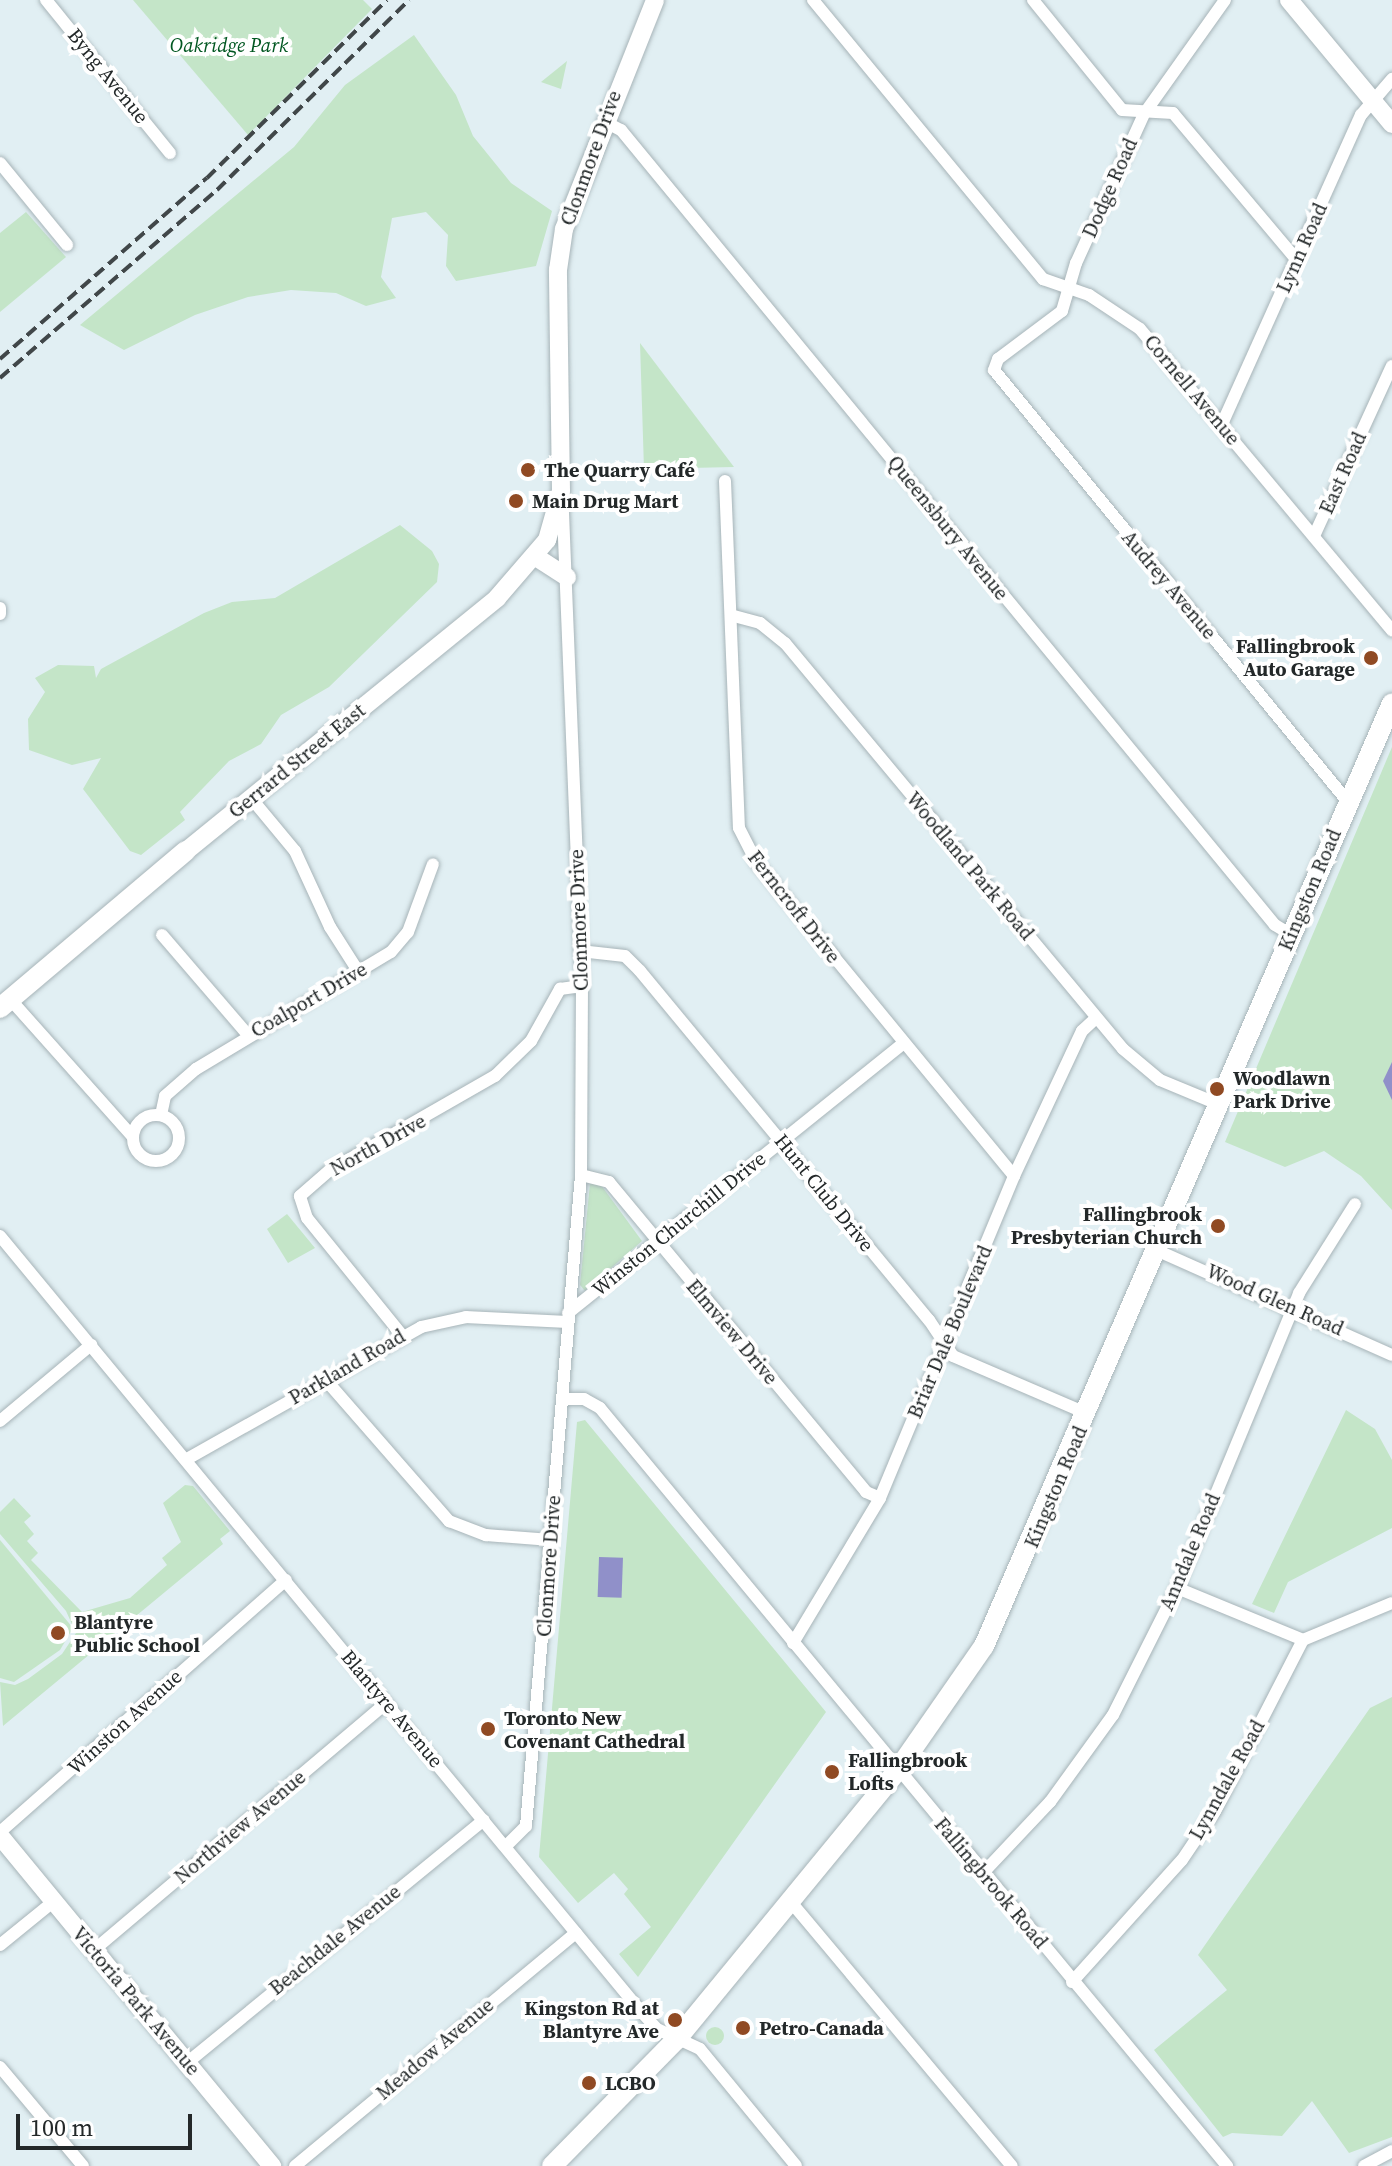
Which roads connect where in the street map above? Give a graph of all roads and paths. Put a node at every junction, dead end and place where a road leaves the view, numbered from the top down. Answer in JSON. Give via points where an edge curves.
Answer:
{"nodes":[{"id":1,"x":46,"y":0,"type":"edge"},
{"id":2,"x":655,"y":0,"type":"edge"},
{"id":3,"x":813,"y":0,"type":"edge"},
{"id":4,"x":1033,"y":0,"type":"edge"},
{"id":5,"x":1225,"y":0,"type":"edge"},
{"id":6,"x":1289,"y":0,"type":"edge"},
{"id":7,"x":1392,"y":79,"type":"edge"},
{"id":8,"x":1372,"y":100,"type":"junction"},
{"id":9,"x":1144,"y":114,"type":"junction"},
{"id":10,"x":605,"y":122,"type":"junction"},
{"id":11,"x":1392,"y":124,"type":"edge"},
{"id":12,"x":170,"y":153,"type":"dead end"},
{"id":13,"x":0,"y":163,"type":"edge"},
{"id":14,"x":67,"y":245,"type":"dead end"},
{"id":15,"x":1297,"y":260,"type":"junction"},
{"id":16,"x":1069,"y":286,"type":"junction"},
{"id":17,"x":994,"y":366,"type":"joint"},
{"id":18,"x":1392,"y":366,"type":"edge"},
{"id":19,"x":1222,"y":424,"type":"junction"},
{"id":20,"x":725,"y":481,"type":"dead end"},
{"id":21,"x":561,"y":491,"type":"junction"},
{"id":22,"x":1314,"y":536,"type":"junction"},
{"id":23,"x":536,"y":557,"type":"junction"},
{"id":24,"x":567,"y":577,"type":"junction"},
{"id":25,"x":0,"y":608,"type":"edge"},
{"id":26,"x":0,"y":614,"type":"edge"},
{"id":27,"x":734,"y":616,"type":"junction"},
{"id":28,"x":1392,"y":630,"type":"edge"},
{"id":29,"x":1392,"y":703,"type":"edge"},
{"id":30,"x":251,"y":798,"type":"junction"},
{"id":31,"x":1348,"y":802,"type":"junction"},
{"id":32,"x":186,"y":851,"type":"joint"},
{"id":33,"x":433,"y":864,"type":"dead end"},
{"id":34,"x":1290,"y":934,"type":"junction"},
{"id":35,"x":162,"y":935,"type":"dead end"},
{"id":36,"x":580,"y":951,"type":"junction"},
{"id":37,"x":358,"y":971,"type":"junction"},
{"id":38,"x":582,"y":986,"type":"junction"},
{"id":39,"x":5,"y":1004,"type":"edge"},
{"id":40,"x":1096,"y":1018,"type":"junction"},
{"id":41,"x":248,"y":1035,"type":"junction"},
{"id":42,"x":903,"y":1044,"type":"junction"},
{"id":43,"x":1218,"y":1104,"type":"junction"},
{"id":44,"x":161,"y":1115,"type":"junction"},
{"id":45,"x":133,"y":1137,"type":"junction"},
{"id":46,"x":781,"y":1139,"type":"junction"},
{"id":47,"x":581,"y":1175,"type":"junction"},
{"id":48,"x":1014,"y":1176,"type":"junction"},
{"id":49,"x":1355,"y":1204,"type":"dead end"},
{"id":50,"x":0,"y":1236,"type":"edge"},
{"id":51,"x":659,"y":1244,"type":"junction"},
{"id":52,"x":1156,"y":1250,"type":"junction"},
{"id":53,"x":1292,"y":1307,"type":"junction"},
{"id":54,"x":568,"y":1318,"type":"junction"},
{"id":55,"x":401,"y":1334,"type":"junction"},
{"id":56,"x":91,"y":1345,"type":"junction"},
{"id":57,"x":945,"y":1345,"type":"junction"},
{"id":58,"x":1392,"y":1355,"type":"edge"},
{"id":59,"x":325,"y":1379,"type":"junction"},
{"id":60,"x":562,"y":1399,"type":"junction"},
{"id":61,"x":1088,"y":1414,"type":"junction"},
{"id":62,"x":0,"y":1421,"type":"edge"},
{"id":63,"x":187,"y":1459,"type":"junction"},
{"id":64,"x":880,"y":1498,"type":"junction"},
{"id":65,"x":551,"y":1540,"type":"junction"},
{"id":66,"x":286,"y":1580,"type":"junction"},
{"id":67,"x":1177,"y":1588,"type":"junction"},
{"id":68,"x":1392,"y":1603,"type":"edge"},
{"id":69,"x":1303,"y":1640,"type":"junction"},
{"id":70,"x":793,"y":1643,"type":"junction"},
{"id":71,"x":386,"y":1703,"type":"junction"},
{"id":72,"x":897,"y":1771,"type":"junction"},
{"id":73,"x":484,"y":1820,"type":"junction"},
{"id":74,"x":0,"y":1834,"type":"edge"},
{"id":75,"x":506,"y":1846,"type":"junction"},
{"id":76,"x":983,"y":1873,"type":"junction"},
{"id":77,"x":53,"y":1902,"type":"junction"},
{"id":78,"x":791,"y":1902,"type":"junction"},
{"id":79,"x":576,"y":1933,"type":"junction"},
{"id":80,"x":0,"y":1945,"type":"edge"},
{"id":81,"x":94,"y":1950,"type":"junction"},
{"id":82,"x":1072,"y":1982,"type":"junction"},
{"id":83,"x":676,"y":2040,"type":"junction"},
{"id":84,"x":188,"y":2062,"type":"junction"},
{"id":85,"x":0,"y":2067,"type":"edge"},
{"id":86,"x":1392,"y":2151,"type":"edge"},
{"id":87,"x":83,"y":2166,"type":"edge"},
{"id":88,"x":272,"y":2166,"type":"edge"},
{"id":89,"x":295,"y":2166,"type":"edge"},
{"id":90,"x":552,"y":2166,"type":"edge"},
{"id":91,"x":796,"y":2166,"type":"edge"},
{"id":92,"x":1012,"y":2166,"type":"edge"},
{"id":93,"x":1227,"y":2166,"type":"edge"},
{"id":94,"x":1364,"y":2166,"type":"edge"}],
"edges":[{"from":1,"to":12,"type":"street","name":"Byng Avenue"},
{"from":2,"to":10,"type":"street","name":"Clonmore Drive"},
{"from":3,"to":16,"type":"street","name":"Cornell Avenue","via":[[1043,279]]},
{"from":4,"to":9,"type":"street","via":[[1122,110]]},
{"from":5,"to":9,"type":"street","name":"Dodge Road"},
{"from":6,"to":8,"type":"street"},
{"from":7,"to":8,"type":"street","name":"Lynn Road"},
{"from":8,"to":11,"type":"street"},
{"from":8,"to":15,"type":"street","name":"Lynn Road"},
{"from":9,"to":15,"type":"street","via":[[1173,113]]},
{"from":9,"to":16,"type":"street","name":"Dodge Road"},
{"from":10,"to":21,"type":"street","name":"Clonmore Drive","via":[[564,229],[558,270]]},
{"from":10,"to":34,"type":"street","name":"Queensbury Avenue","via":[[621,130],[1277,927]]},
{"from":13,"to":14,"type":"street"},
{"from":15,"to":19,"type":"street","name":"Lynn Road"},
{"from":16,"to":17,"type":"street","name":"Dodge Road","via":[[1062,311]]},
{"from":16,"to":19,"type":"street","name":"Cornell Avenue","via":[[1140,329]]},
{"from":17,"to":31,"type":"street","name":"Audrey Avenue"},
{"from":18,"to":22,"type":"street","name":"East Road"},
{"from":19,"to":22,"type":"street","name":"Cornell Avenue"},
{"from":20,"to":27,"type":"street","name":"Ferncroft Drive"},
{"from":21,"to":23,"type":"street","name":"Gerrard Street East","via":[[556,520]]},
{"from":21,"to":24,"type":"street","name":"Clonmore Drive"},
{"from":22,"to":28,"type":"street","name":"Cornell Avenue"},
{"from":23,"to":24,"type":"street"},
{"from":23,"to":30,"type":"street","name":"Gerrard Street East","via":[[497,598]]},
{"from":24,"to":36,"type":"street","name":"Clonmore Drive"},
{"from":25,"to":26,"type":"street"},
{"from":27,"to":40,"type":"street","name":"Woodland Park Road","via":[[760,623],[785,643]]},
{"from":27,"to":42,"type":"street","name":"Ferncroft Drive","via":[[739,828],[752,857]]},
{"from":29,"to":31,"type":"main road","name":"Kingston Road"},
{"from":30,"to":32,"type":"street","name":"Gerrard Street East"},
{"from":30,"to":37,"type":"street","via":[[295,851],[330,927]]},
{"from":31,"to":34,"type":"main road","name":"Kingston Road"},
{"from":32,"to":39,"type":"main road","name":"Gerrard Street East"},
{"from":33,"to":37,"type":"street","name":"Coalport Drive","via":[[408,932],[391,952]]},
{"from":34,"to":43,"type":"main road","name":"Kingston Road"},
{"from":35,"to":41,"type":"street"},
{"from":36,"to":38,"type":"street","name":"Clonmore Drive"},
{"from":36,"to":46,"type":"street","name":"Hunt Club Drive","via":[[625,956]]},
{"from":37,"to":41,"type":"street","name":"Coalport Drive"},
{"from":38,"to":47,"type":"street","name":"Clonmore Drive"},
{"from":38,"to":55,"type":"street","name":"North Drive","via":[[560,989],[531,1041],[495,1076],[329,1171],[300,1196],[307,1218]]},
{"from":39,"to":45,"type":"street"},
{"from":40,"to":43,"type":"street","name":"Woodland Park Road","via":[[1160,1080]]},
{"from":40,"to":48,"type":"street","name":"Briar Dale Boulevard","via":[[1082,1031]]},
{"from":41,"to":44,"type":"street","name":"Coalport Drive","via":[[165,1096]]},
{"from":42,"to":46,"type":"street","name":"Winston Churchill Drive"},
{"from":42,"to":48,"type":"street","name":"Ferncroft Drive"},
{"from":43,"to":52,"type":"main road","name":"Kingston Road"},
{"from":44,"to":45,"type":"street","name":"Coalport Drive","via":[[139,1122]]},
{"from":44,"to":45,"type":"street","via":[[177,1129],[178,1144],[170,1156],[148,1160],[137,1151]]},
{"from":46,"to":51,"type":"street","name":"Winston Churchill Drive"},
{"from":46,"to":57,"type":"street","name":"Hunt Club Drive"},
{"from":47,"to":51,"type":"street","name":"Elmview Drive","via":[[607,1180]]},
{"from":47,"to":54,"type":"street","name":"Clonmore Drive"},
{"from":48,"to":57,"type":"street","name":"Briar Dale Boulevard"},
{"from":49,"to":53,"type":"street","name":"Anndale Road"},
{"from":50,"to":56,"type":"street","name":"Blantyre Avenue"},
{"from":51,"to":54,"type":"street","name":"Winston Churchill Drive"},
{"from":51,"to":64,"type":"street","name":"Elmview Drive","via":[[866,1492]]},
{"from":52,"to":53,"type":"street","name":"Wood Glen Road"},
{"from":52,"to":61,"type":"main road","name":"Kingston Road"},
{"from":53,"to":58,"type":"street","name":"Wood Glen Road"},
{"from":53,"to":67,"type":"street","name":"Anndale Road"},
{"from":54,"to":55,"type":"street","name":"Parkland Road","via":[[460,1317]]},
{"from":54,"to":60,"type":"street","name":"Clonmore Drive"},
{"from":55,"to":59,"type":"street","name":"Parkland Road"},
{"from":56,"to":62,"type":"street"},
{"from":56,"to":63,"type":"street","name":"Blantyre Avenue"},
{"from":57,"to":61,"type":"street","name":"Hunt Club Drive","via":[[953,1356]]},
{"from":57,"to":64,"type":"street","name":"Briar Dale Boulevard"},
{"from":59,"to":63,"type":"street","name":"Parkland Road"},
{"from":59,"to":65,"type":"street","via":[[449,1521],[486,1535]]},
{"from":60,"to":65,"type":"street","name":"Clonmore Drive"},
{"from":60,"to":70,"type":"street","name":"Fallingbrook Road","via":[[584,1399],[600,1408]]},
{"from":61,"to":72,"type":"main road","name":"Kingston Road","via":[[989,1636]]},
{"from":63,"to":66,"type":"street","name":"Blantyre Avenue"},
{"from":64,"to":70,"type":"street","name":"Briar Dale Boulevard"},
{"from":65,"to":75,"type":"street","name":"Clonmore Drive","via":[[526,1826]]},
{"from":66,"to":71,"type":"street","name":"Blantyre Avenue"},
{"from":66,"to":74,"type":"street","name":"Winston Avenue"},
{"from":67,"to":69,"type":"street"},
{"from":67,"to":76,"type":"street","name":"Anndale Road","via":[[1113,1715],[1050,1802]]},
{"from":68,"to":69,"type":"street"},
{"from":69,"to":82,"type":"street","name":"Lynndale Road","via":[[1215,1811],[1147,1905]]},
{"from":70,"to":72,"type":"street","name":"Fallingbrook Road"},
{"from":71,"to":73,"type":"street","name":"Blantyre Avenue"},
{"from":71,"to":81,"type":"street","name":"Northview Avenue"},
{"from":72,"to":76,"type":"street","name":"Fallingbrook Road"},
{"from":72,"to":78,"type":"main road","name":"Kingston Road"},
{"from":73,"to":75,"type":"street","name":"Blantyre Avenue"},
{"from":73,"to":84,"type":"street","name":"Beachdale Avenue"},
{"from":74,"to":77,"type":"street","name":"Victoria Park Avenue"},
{"from":75,"to":79,"type":"street","name":"Blantyre Avenue"},
{"from":76,"to":82,"type":"street","name":"Fallingbrook Road"},
{"from":77,"to":80,"type":"street"},
{"from":77,"to":81,"type":"street","name":"Victoria Park Avenue"},
{"from":78,"to":83,"type":"main road","name":"Kingston Road"},
{"from":78,"to":92,"type":"street"},
{"from":79,"to":83,"type":"street","name":"Blantyre Avenue","via":[[657,2029]]},
{"from":79,"to":89,"type":"street","name":"Meadow Avenue"},
{"from":81,"to":84,"type":"street","name":"Victoria Park Avenue"},
{"from":82,"to":93,"type":"street","name":"Fallingbrook Road"},
{"from":83,"to":90,"type":"main road","name":"Kingston Road"},
{"from":83,"to":91,"type":"street","name":"Blantyre Avenue","via":[[700,2049]]},
{"from":84,"to":88,"type":"street","name":"Victoria Park Avenue"},
{"from":85,"to":87,"type":"street"},
{"from":86,"to":94,"type":"street"}]}
